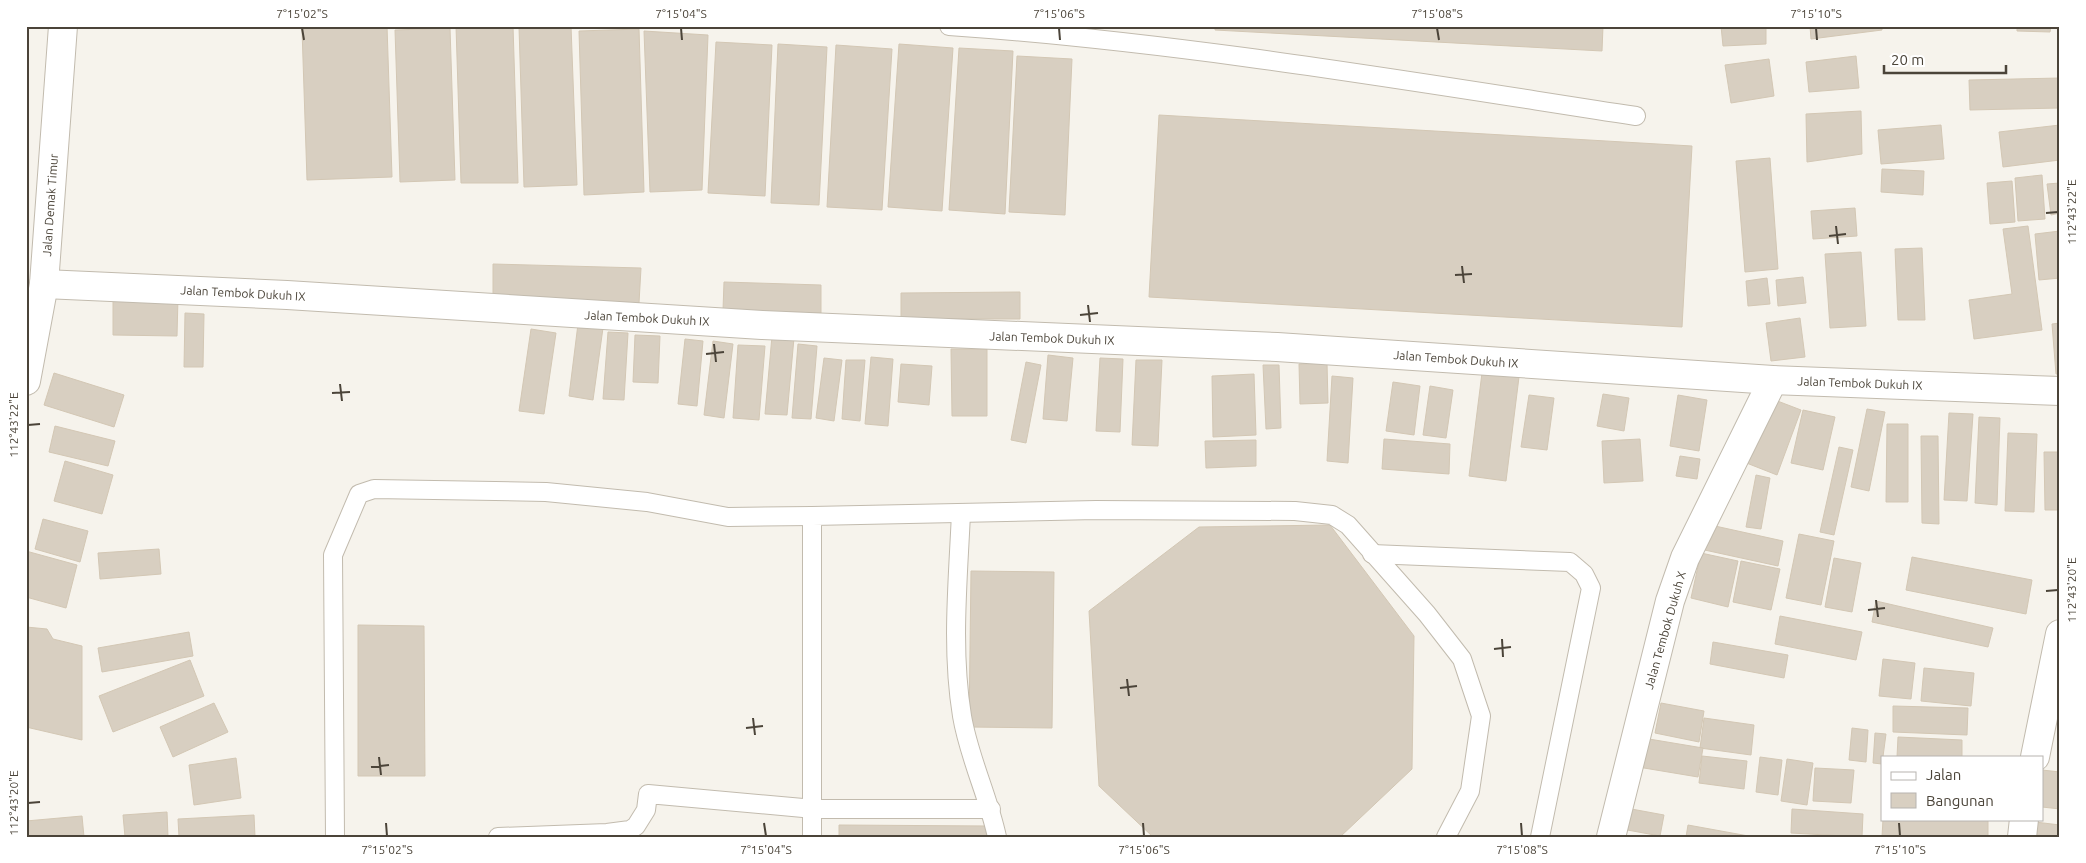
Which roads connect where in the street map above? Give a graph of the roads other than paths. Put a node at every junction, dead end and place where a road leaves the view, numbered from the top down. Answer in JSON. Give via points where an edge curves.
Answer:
{"nodes":[{"id":1,"x":63,"y":26,"type":"edge"},
{"id":2,"x":949,"y":26,"type":"edge"},
{"id":3,"x":1636,"y":116,"type":"dead end"},
{"id":4,"x":44,"y":284,"type":"junction"},
{"id":5,"x":1773,"y":380,"type":"junction"},
{"id":6,"x":26,"y":382,"type":"edge"},
{"id":7,"x":2060,"y":391,"type":"edge"},
{"id":8,"x":961,"y":513,"type":"junction"},
{"id":9,"x":812,"y":516,"type":"junction"},
{"id":10,"x":1372,"y":554,"type":"junction"},
{"id":11,"x":2060,"y":634,"type":"edge"},
{"id":12,"x":2035,"y":756,"type":"edge"},
{"id":13,"x":814,"y":809,"type":"junction"},
{"id":14,"x":991,"y":809,"type":"junction"},
{"id":15,"x":2024,"y":820,"type":"edge"},
{"id":16,"x":335,"y":837,"type":"edge"},
{"id":17,"x":498,"y":837,"type":"edge"},
{"id":18,"x":812,"y":837,"type":"edge"},
{"id":19,"x":997,"y":837,"type":"edge"},
{"id":20,"x":1446,"y":837,"type":"edge"},
{"id":21,"x":1540,"y":837,"type":"edge"},
{"id":22,"x":1611,"y":837,"type":"edge"},
{"id":23,"x":2022,"y":837,"type":"edge"}],
"edges":[{"from":1,"to":4,"type":"street","name":"Jalan Demak Timur"},
{"from":2,"to":3,"type":"lane","via":[[1063,34],[1225,54]]},
{"from":4,"to":5,"type":"street","name":"Jalan Tembok Dukuh IX","via":[[287,295],[781,326],[1277,347]]},
{"from":4,"to":6,"type":"street","name":"Jalan Demak Timur"},
{"from":5,"to":7,"type":"street","name":"Jalan Tembok Dukuh IX"},
{"from":5,"to":22,"type":"street","name":"Jalan Tembok Dukuh X","via":[[1685,558],[1670,601]]},
{"from":8,"to":9,"type":"lane"},
{"from":8,"to":10,"type":"lane","via":[[1096,510],[1332,514],[1348,525]]},
{"from":8,"to":14,"type":"lane","via":[[955,668],[971,760]]},
{"from":9,"to":13,"type":"lane"},
{"from":9,"to":16,"type":"lane","via":[[728,518],[647,502],[546,492],[374,489],[359,494],[333,555]]},
{"from":10,"to":20,"type":"lane","via":[[1427,614],[1462,659],[1481,716],[1470,791]]},
{"from":10,"to":21,"type":"lane","via":[[1570,562],[1584,574],[1591,588]]},
{"from":11,"to":12,"type":"street"},
{"from":13,"to":14,"type":"lane"},
{"from":13,"to":17,"type":"lane","via":[[648,794],[646,810],[630,830]]},
{"from":13,"to":18,"type":"lane"},
{"from":14,"to":19,"type":"lane"},
{"from":15,"to":23,"type":"street"}]}
